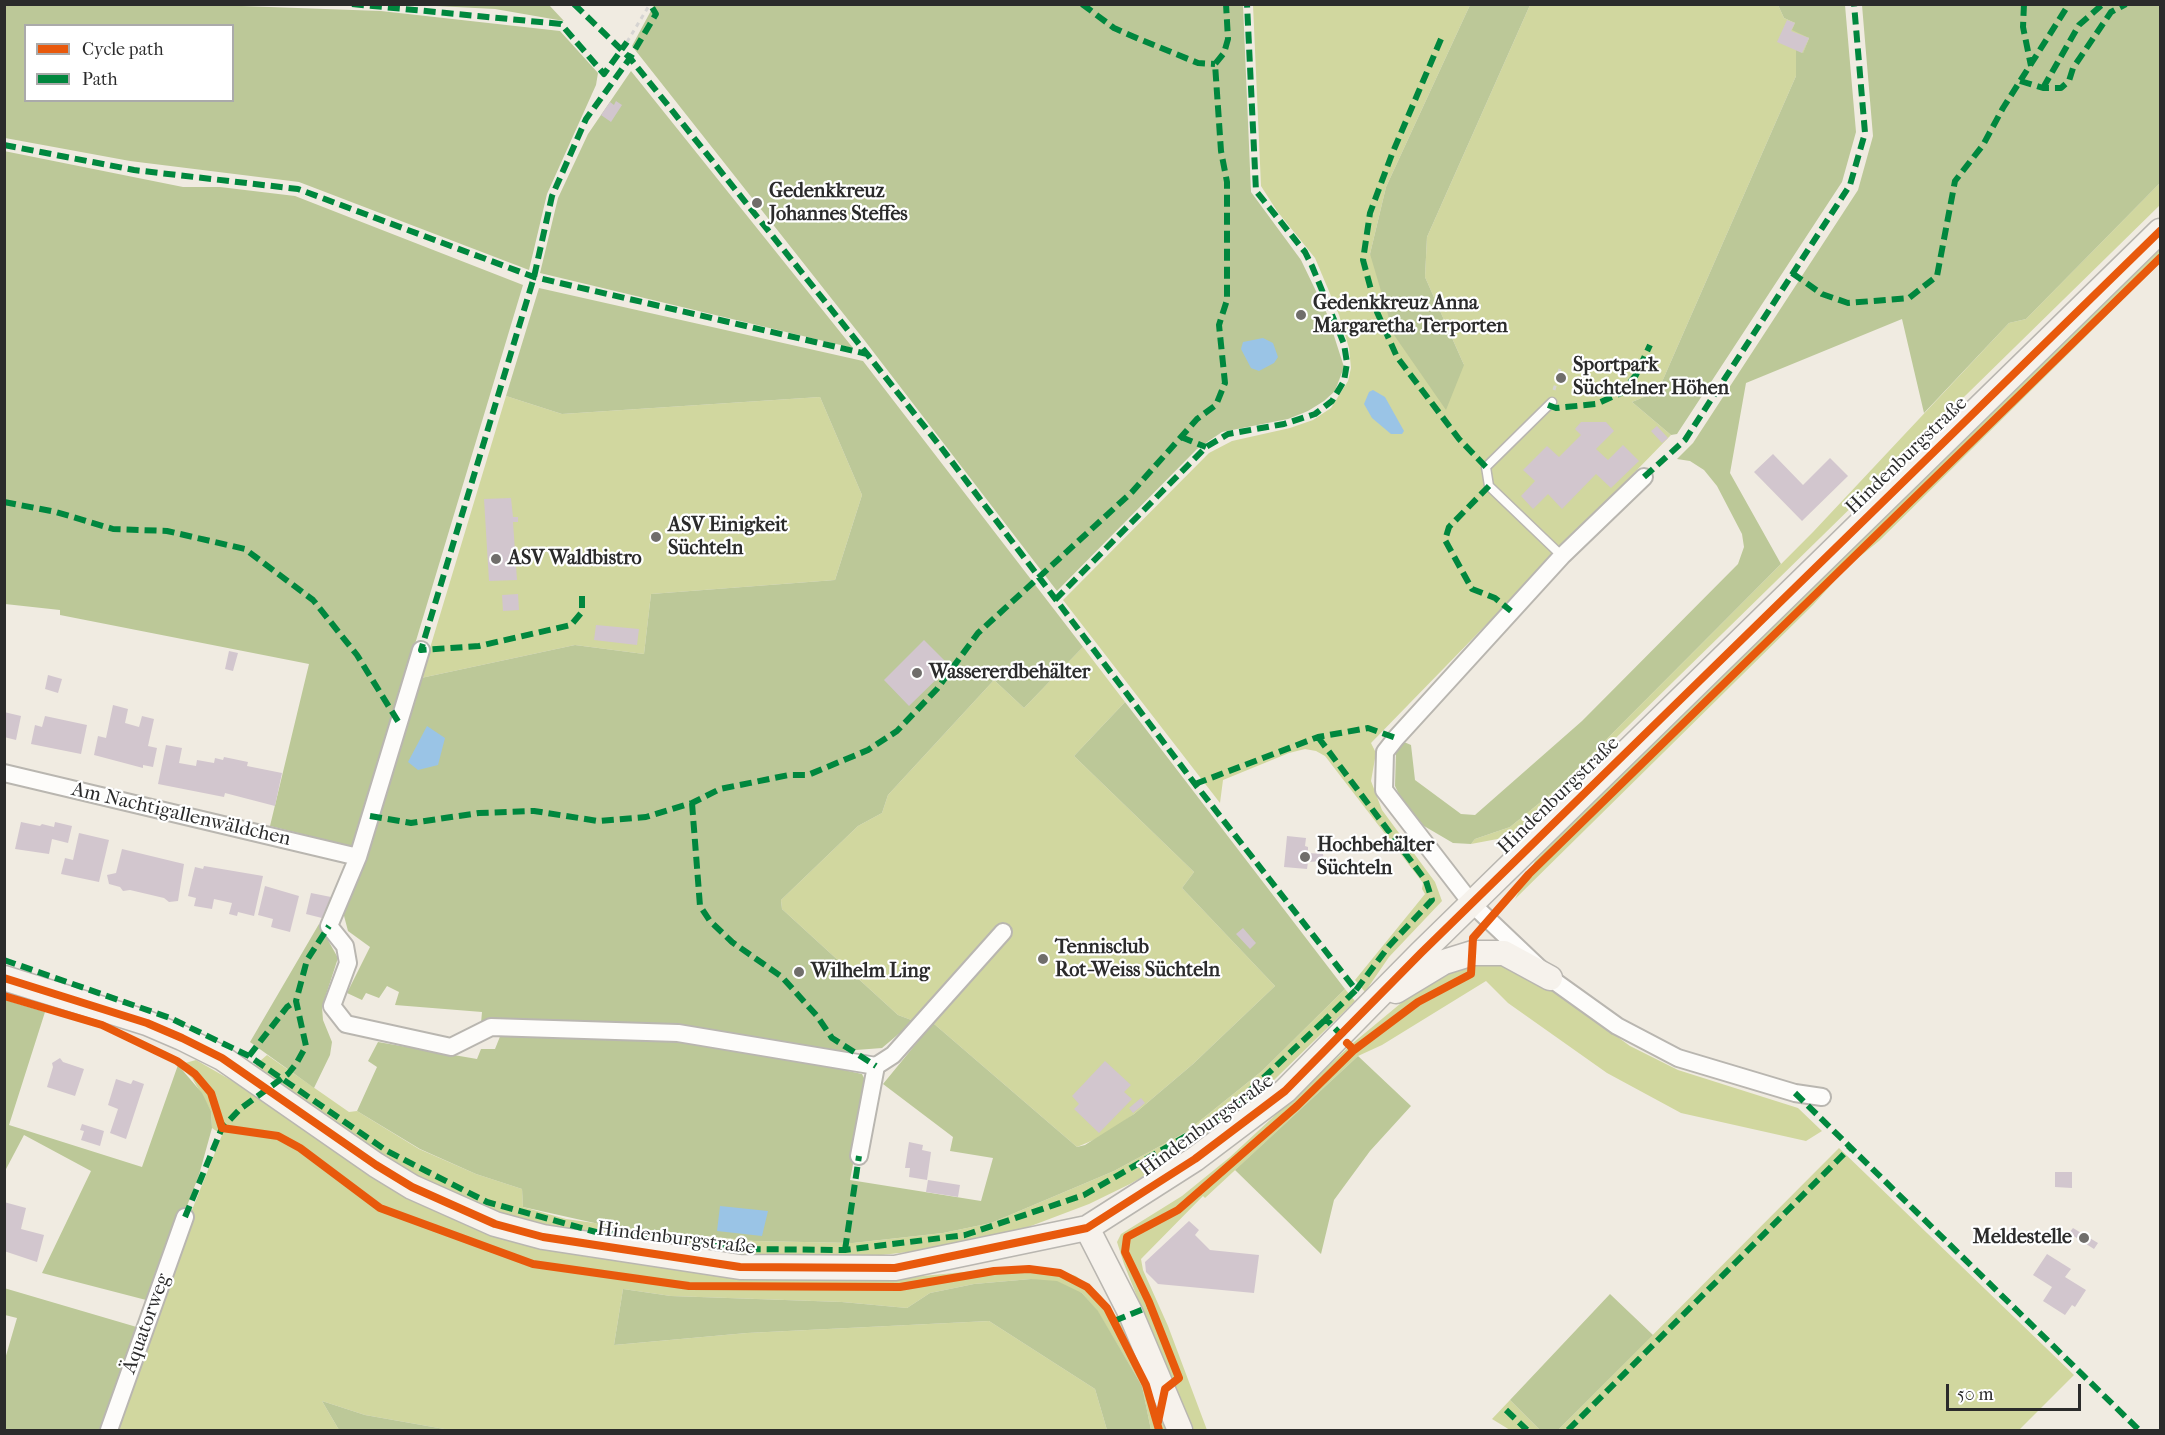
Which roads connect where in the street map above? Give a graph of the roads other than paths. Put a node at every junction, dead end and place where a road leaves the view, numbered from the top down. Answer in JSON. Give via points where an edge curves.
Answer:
{"nodes":[{"id":1,"x":2160,"y":231,"type":"edge"},
{"id":2,"x":1552,"y":402,"type":"road end"},
{"id":3,"x":1644,"y":477,"type":"dead end"},
{"id":4,"x":1562,"y":556,"type":"junction"},
{"id":5,"x":421,"y":650,"type":"dead end"},
{"id":6,"x":4,"y":773,"type":"edge"},
{"id":7,"x":358,"y":857,"type":"junction"},
{"id":8,"x":1472,"y":904,"type":"junction"},
{"id":9,"x":1003,"y":932,"type":"dead end"},
{"id":10,"x":4,"y":978,"type":"edge"},
{"id":11,"x":1550,"y":978,"type":"junction"},
{"id":12,"x":1368,"y":1007,"type":"junction"},
{"id":13,"x":876,"y":1066,"type":"junction"},
{"id":14,"x":1822,"y":1097,"type":"dead end"},
{"id":15,"x":859,"y":1156,"type":"dead end"},
{"id":16,"x":185,"y":1217,"type":"dead end"},
{"id":17,"x":1087,"y":1228,"type":"junction"},
{"id":18,"x":109,"y":1431,"type":"edge"},
{"id":19,"x":1180,"y":1431,"type":"edge"}],
"edges":[{"from":1,"to":8,"type":"main road","name":"Hindenburgstraße"},
{"from":2,"to":4,"type":"lane","via":[[1486,467],[1490,486]]},
{"from":3,"to":4,"type":"street"},
{"from":4,"to":8,"type":"street","via":[[1385,752],[1384,790]]},
{"from":5,"to":7,"type":"street"},
{"from":6,"to":7,"type":"street","name":"Am Nachtigallenwäldchen"},
{"from":7,"to":13,"type":"street","via":[[329,926],[345,946],[348,963],[332,1006],[346,1024],[451,1047],[490,1027],[678,1033]]},
{"from":8,"to":11,"type":"street"},
{"from":8,"to":12,"type":"main road","name":"Hindenburgstraße"},
{"from":9,"to":13,"type":"street","via":[[892,1055]]},
{"from":10,"to":17,"type":"main road","name":"Hindenburgstraße","via":[[147,1023],[182,1038],[222,1058],[412,1187],[495,1224],[543,1237],[740,1267],[895,1268]]},
{"from":11,"to":12,"type":"main road","via":[[1504,953],[1473,953],[1444,962]]},
{"from":11,"to":14,"type":"street","via":[[1617,1026],[1678,1058],[1795,1093]]},
{"from":12,"to":17,"type":"main road","name":"Hindenburgstraße","via":[[1286,1091],[1195,1159]]},
{"from":13,"to":15,"type":"street"},
{"from":16,"to":18,"type":"street","name":"Äquatorweg"},
{"from":17,"to":19,"type":"main road","via":[[1131,1314]]}]}
